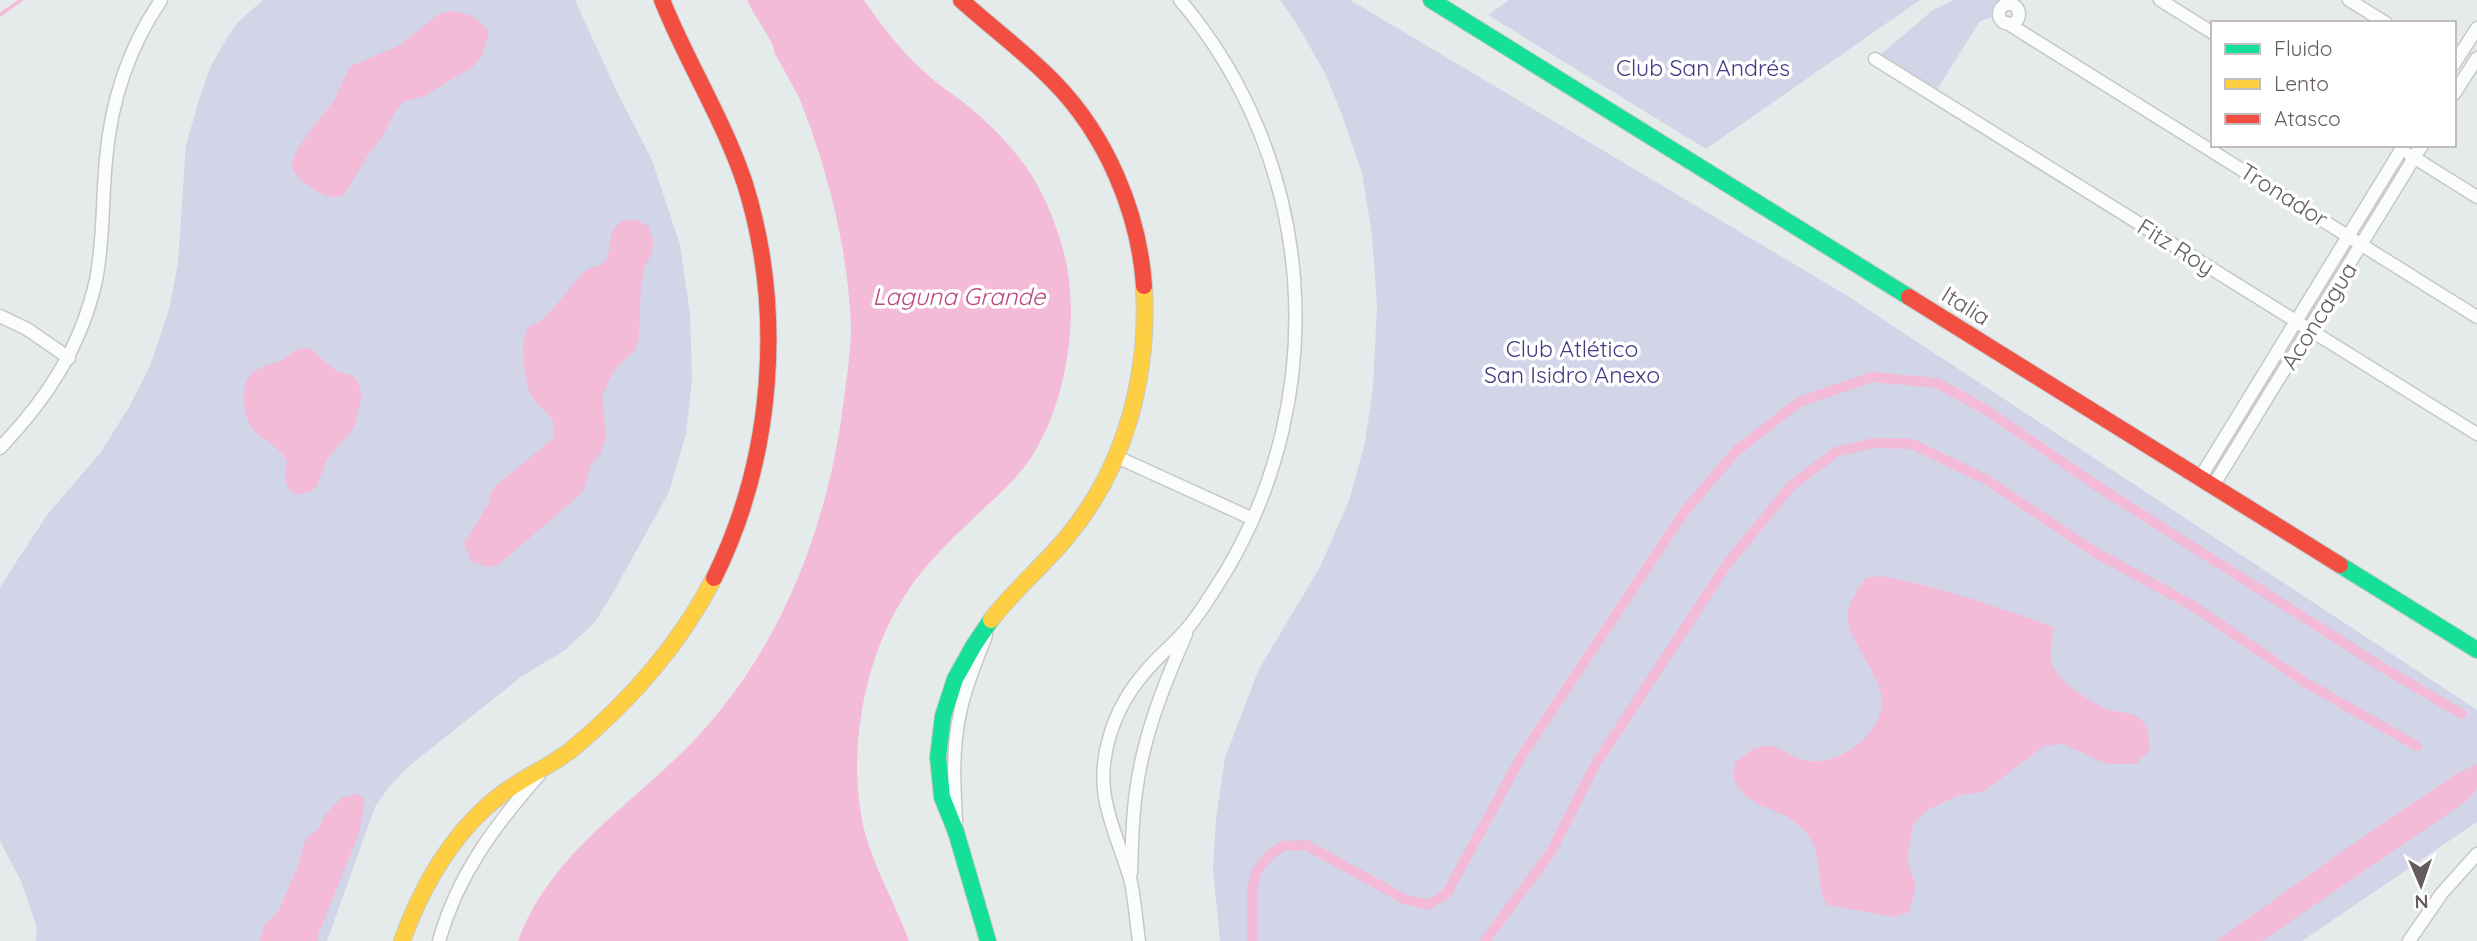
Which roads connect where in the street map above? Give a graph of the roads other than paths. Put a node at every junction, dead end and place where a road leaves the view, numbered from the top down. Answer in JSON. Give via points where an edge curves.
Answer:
{"nodes":[{"id":1,"x":161,"y":0,"type":"edge"},
{"id":2,"x":662,"y":0,"type":"edge"},
{"id":3,"x":961,"y":0,"type":"edge"},
{"id":4,"x":1180,"y":0,"type":"edge"},
{"id":5,"x":1431,"y":0,"type":"edge"},
{"id":6,"x":2160,"y":0,"type":"edge"},
{"id":7,"x":2349,"y":0,"type":"edge"},
{"id":8,"x":2012,"y":20,"type":"dead end"},
{"id":9,"x":2383,"y":21,"type":"edge"},
{"id":10,"x":2477,"y":28,"type":"edge"},
{"id":11,"x":2211,"y":32,"type":"edge"},
{"id":12,"x":2477,"y":58,"type":"edge"},
{"id":13,"x":1875,"y":59,"type":"dead end"},
{"id":14,"x":2456,"y":62,"type":"edge"},
{"id":15,"x":2456,"y":66,"type":"edge"},
{"id":16,"x":2472,"y":77,"type":"edge"},
{"id":17,"x":2456,"y":92,"type":"edge"},
{"id":18,"x":2400,"y":147,"type":"edge"},
{"id":19,"x":2421,"y":147,"type":"edge"},
{"id":20,"x":2414,"y":158,"type":"junction"},
{"id":21,"x":2477,"y":197,"type":"edge"},
{"id":22,"x":2350,"y":236,"type":"junction"},
{"id":23,"x":2363,"y":244,"type":"junction"},
{"id":24,"x":0,"y":316,"type":"edge"},
{"id":25,"x":2477,"y":317,"type":"edge"},
{"id":26,"x":2296,"y":322,"type":"junction"},
{"id":27,"x":2309,"y":331,"type":"junction"},
{"id":28,"x":69,"y":358,"type":"junction"},
{"id":29,"x":2264,"y":374,"type":"junction"},
{"id":30,"x":2278,"y":381,"type":"junction"},
{"id":31,"x":2477,"y":435,"type":"edge"},
{"id":32,"x":0,"y":448,"type":"edge"},
{"id":33,"x":1118,"y":457,"type":"junction"},
{"id":34,"x":2206,"y":482,"type":"junction"},
{"id":35,"x":1253,"y":519,"type":"junction"},
{"id":36,"x":1189,"y":627,"type":"junction"},
{"id":37,"x":2477,"y":650,"type":"edge"},
{"id":38,"x":1145,"y":671,"type":"junction"},
{"id":39,"x":1166,"y":681,"type":"junction"},
{"id":40,"x":545,"y":768,"type":"junction"},
{"id":41,"x":1134,"y":827,"type":"junction"},
{"id":42,"x":1111,"y":828,"type":"junction"},
{"id":43,"x":464,"y":831,"type":"junction"},
{"id":44,"x":482,"y":845,"type":"junction"},
{"id":45,"x":2477,"y":855,"type":"edge"},
{"id":46,"x":1130,"y":880,"type":"junction"},
{"id":47,"x":402,"y":941,"type":"edge"},
{"id":48,"x":439,"y":941,"type":"edge"},
{"id":49,"x":988,"y":941,"type":"edge"},
{"id":50,"x":1139,"y":941,"type":"edge"},
{"id":51,"x":2409,"y":941,"type":"edge"}],
"edges":[{"from":1,"to":28,"type":"street","via":[[137,41],[113,111],[96,281]]},
{"from":2,"to":40,"type":"street","via":[[733,151],[752,210],[768,309],[762,421],[730,540],[687,622],[609,716]]},
{"from":3,"to":33,"type":"street","via":[[1031,58],[1082,115],[1119,178],[1132,212],[1147,323],[1140,386]]},
{"from":4,"to":35,"type":"street","via":[[1233,74],[1252,113],[1278,182],[1290,240],[1296,318],[1289,400]]},
{"from":5,"to":34,"type":"street","name":"Italia"},
{"from":6,"to":11,"type":"street"},
{"from":7,"to":9,"type":"street"},
{"from":8,"to":22,"type":"street","name":"Tronador","via":[[2019,31]]},
{"from":10,"to":14,"type":"street"},
{"from":12,"to":16,"type":"street"},
{"from":13,"to":26,"type":"street","name":"Fitz Roy"},
{"from":15,"to":16,"type":"street"},
{"from":16,"to":17,"type":"street"},
{"from":18,"to":20,"type":"street"},
{"from":18,"to":22,"type":"street","name":"Aconcagua"},
{"from":19,"to":20,"type":"street","name":"Aconcagua"},
{"from":20,"to":21,"type":"street"},
{"from":20,"to":23,"type":"street","name":"Aconcagua"},
{"from":22,"to":23,"type":"street","name":"Tronador"},
{"from":22,"to":26,"type":"street","name":"Aconcagua"},
{"from":23,"to":25,"type":"street","name":"Tronador"},
{"from":23,"to":27,"type":"street","name":"Aconcagua"},
{"from":24,"to":28,"type":"street"},
{"from":26,"to":27,"type":"street","name":"Fitz Roy"},
{"from":26,"to":29,"type":"street","name":"Aconcagua"},
{"from":27,"to":30,"type":"street","name":"Aconcagua"},
{"from":27,"to":31,"type":"street","name":"Fitz Roy"},
{"from":28,"to":32,"type":"street","via":[[33,412]]},
{"from":29,"to":30,"type":"street"},
{"from":29,"to":34,"type":"street","name":"Aconcagua"},
{"from":30,"to":34,"type":"street","name":"Aconcagua"},
{"from":33,"to":35,"type":"street"},
{"from":33,"to":49,"type":"street","via":[[1074,528],[973,645],[943,717],[942,795]]},
{"from":34,"to":37,"type":"street","name":"Italia"},
{"from":35,"to":36,"type":"street"},
{"from":36,"to":38,"type":"street"},
{"from":36,"to":39,"type":"street"},
{"from":38,"to":39,"type":"street","via":[[1159,672]]},
{"from":38,"to":42,"type":"street","via":[[1110,736],[1104,783]]},
{"from":39,"to":41,"type":"street","via":[[1140,764]]},
{"from":40,"to":43,"type":"street","via":[[499,795]]},
{"from":40,"to":44,"type":"street"},
{"from":41,"to":42,"type":"street","via":[[1122,834]]},
{"from":41,"to":46,"type":"street"},
{"from":42,"to":46,"type":"street"},
{"from":43,"to":44,"type":"street","via":[[474,832]]},
{"from":43,"to":47,"type":"street","via":[[433,871]]},
{"from":44,"to":48,"type":"street","via":[[452,903]]},
{"from":45,"to":51,"type":"street","via":[[2442,893]]},
{"from":46,"to":50,"type":"street"}]}
